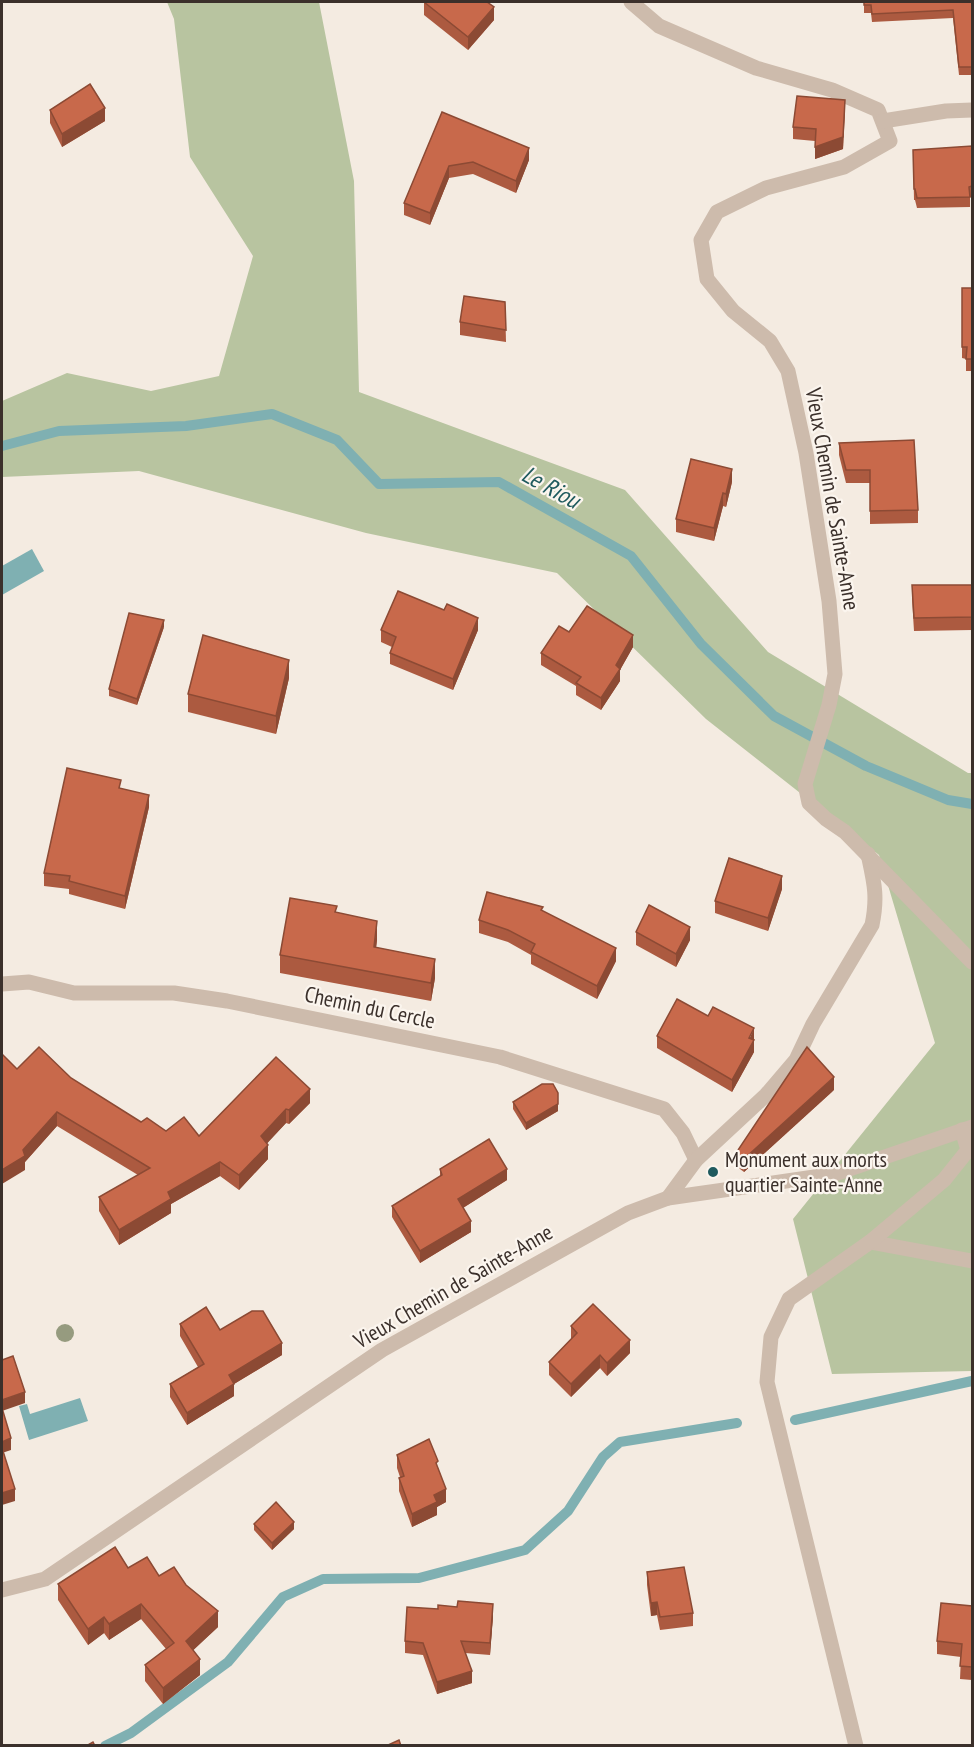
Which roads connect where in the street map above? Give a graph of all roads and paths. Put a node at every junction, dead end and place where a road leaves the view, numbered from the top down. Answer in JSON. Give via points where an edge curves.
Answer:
{"nodes":[{"id":1,"x":631,"y":2,"type":"edge"},
{"id":2,"x":972,"y":110,"type":"edge"},
{"id":3,"x":883,"y":121,"type":"junction"},
{"id":4,"x":868,"y":854,"type":"junction"},
{"id":5,"x":972,"y":962,"type":"edge"},
{"id":6,"x":2,"y":984,"type":"edge"},
{"id":7,"x":967,"y":1128,"type":"edge"},
{"id":8,"x":696,"y":1160,"type":"junction"},
{"id":9,"x":668,"y":1198,"type":"junction"},
{"id":10,"x":870,"y":1242,"type":"junction"},
{"id":11,"x":972,"y":1261,"type":"edge"},
{"id":12,"x":2,"y":1590,"type":"edge"},
{"id":13,"x":856,"y":1746,"type":"edge"}],
"edges":[{"from":1,"to":3,"type":"street","via":[[659,26],[756,68],[832,90],[879,110]]},
{"from":2,"to":3,"type":"street"},
{"from":3,"to":4,"type":"street","name":"Vieux Chemin de Sainte-Anne","via":[[890,141],[844,167],[766,188],[717,212],[701,240],[707,279],[734,311],[770,341],[788,371],[806,453],[830,610],[835,674],[805,784],[809,803]]},
{"from":4,"to":5,"type":"street","name":"Vieux Chemin de Sainte-Anne"},
{"from":4,"to":8,"type":"street","via":[[876,889],[872,925],[796,1060],[766,1095]]},
{"from":6,"to":8,"type":"street","name":"Chemin du Cercle","via":[[29,982],[74,993],[174,993],[500,1057],[663,1109],[683,1133]]},
{"from":7,"to":9,"type":"street","name":"Vieux Chemin de Sainte-Anne","via":[[835,1174]]},
{"from":7,"to":10,"type":"street","via":[[968,1150],[944,1180]]},
{"from":8,"to":9,"type":"street"},
{"from":9,"to":12,"type":"street","name":"Vieux Chemin de Sainte-Anne","via":[[628,1213],[382,1350],[45,1579]]},
{"from":10,"to":11,"type":"street"},
{"from":10,"to":13,"type":"street","via":[[789,1299],[771,1337],[767,1382]]}]}
